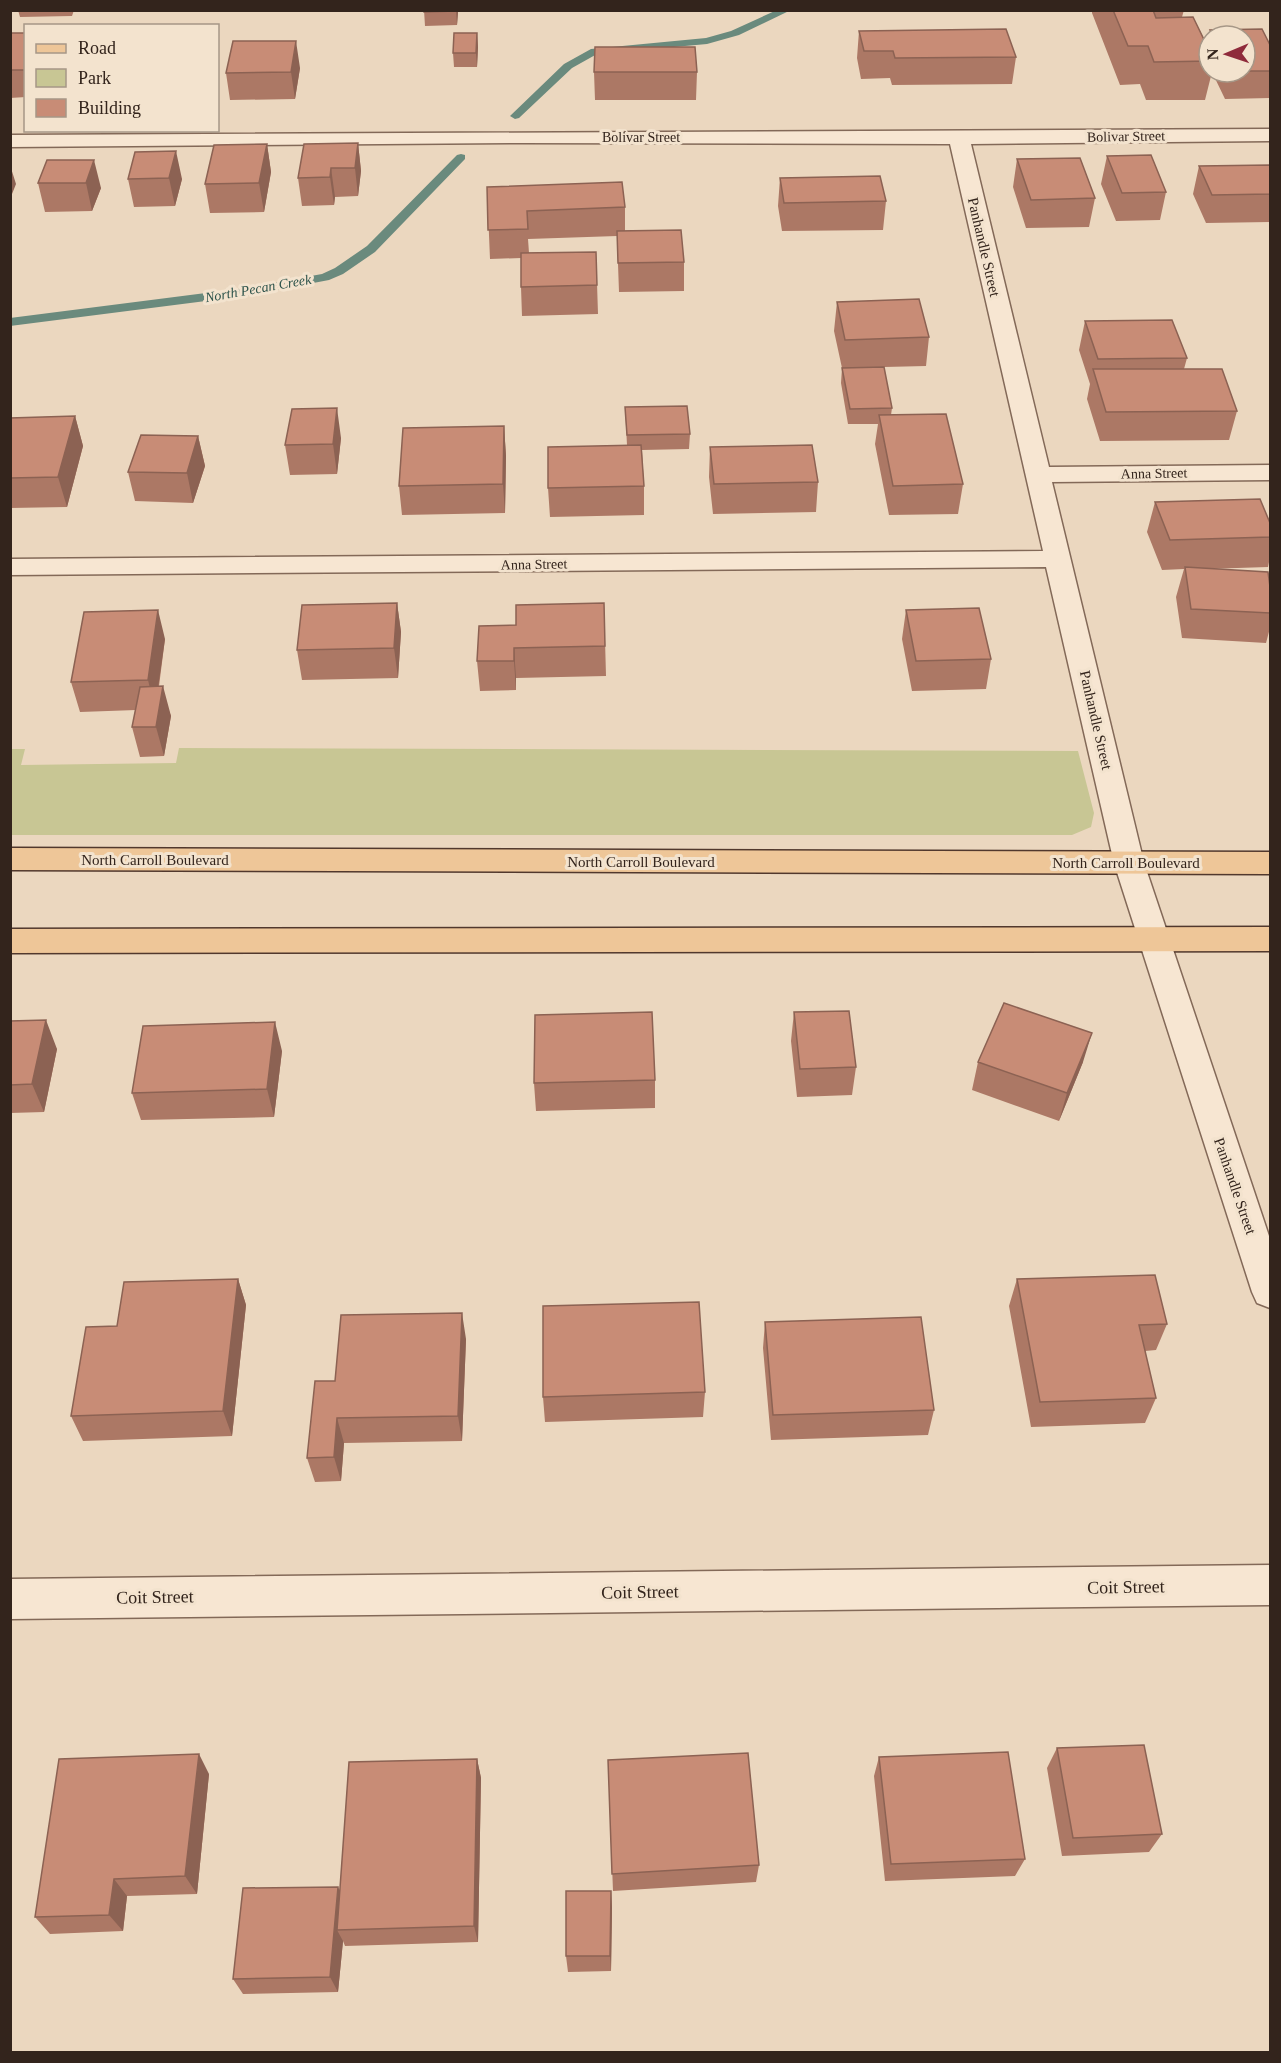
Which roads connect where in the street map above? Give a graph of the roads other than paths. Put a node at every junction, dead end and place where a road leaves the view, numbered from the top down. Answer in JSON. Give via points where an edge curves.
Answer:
{"nodes":[{"id":1,"x":1270,"y":135,"type":"edge"},
{"id":2,"x":959,"y":138,"type":"junction"},
{"id":3,"x":10,"y":141,"type":"edge"},
{"id":4,"x":1270,"y":472,"type":"edge"},
{"id":5,"x":1038,"y":475,"type":"junction"},
{"id":6,"x":1058,"y":559,"type":"junction"},
{"id":7,"x":10,"y":567,"type":"edge"},
{"id":8,"x":10,"y":859,"type":"edge"},
{"id":9,"x":1130,"y":863,"type":"junction"},
{"id":10,"x":1270,"y":863,"type":"edge"},
{"id":11,"x":1270,"y":939,"type":"edge"},
{"id":12,"x":10,"y":940,"type":"edge"},
{"id":13,"x":1153,"y":940,"type":"junction"},
{"id":14,"x":1270,"y":1292,"type":"edge"},
{"id":15,"x":1270,"y":1586,"type":"edge"},
{"id":16,"x":10,"y":1599,"type":"edge"}],
"edges":[{"from":1,"to":2,"type":"street","name":"Bolivar Street"},
{"from":2,"to":3,"type":"street","name":"Bolivar Street"},
{"from":2,"to":5,"type":"street","name":"Panhandle Street"},
{"from":4,"to":5,"type":"street","name":"Anna Street"},
{"from":5,"to":6,"type":"street","name":"Panhandle Street"},
{"from":6,"to":7,"type":"street","name":"Anna Street"},
{"from":6,"to":9,"type":"street","name":"Panhandle Street"},
{"from":8,"to":9,"type":"main road","name":"North Carroll Boulevard"},
{"from":9,"to":10,"type":"main road","name":"North Carroll Boulevard"},
{"from":9,"to":13,"type":"street","name":"Panhandle Street"},
{"from":11,"to":13,"type":"main road"},
{"from":12,"to":13,"type":"main road"},
{"from":13,"to":14,"type":"street","name":"Panhandle Street"},
{"from":15,"to":16,"type":"street","name":"Coit Street"}]}
